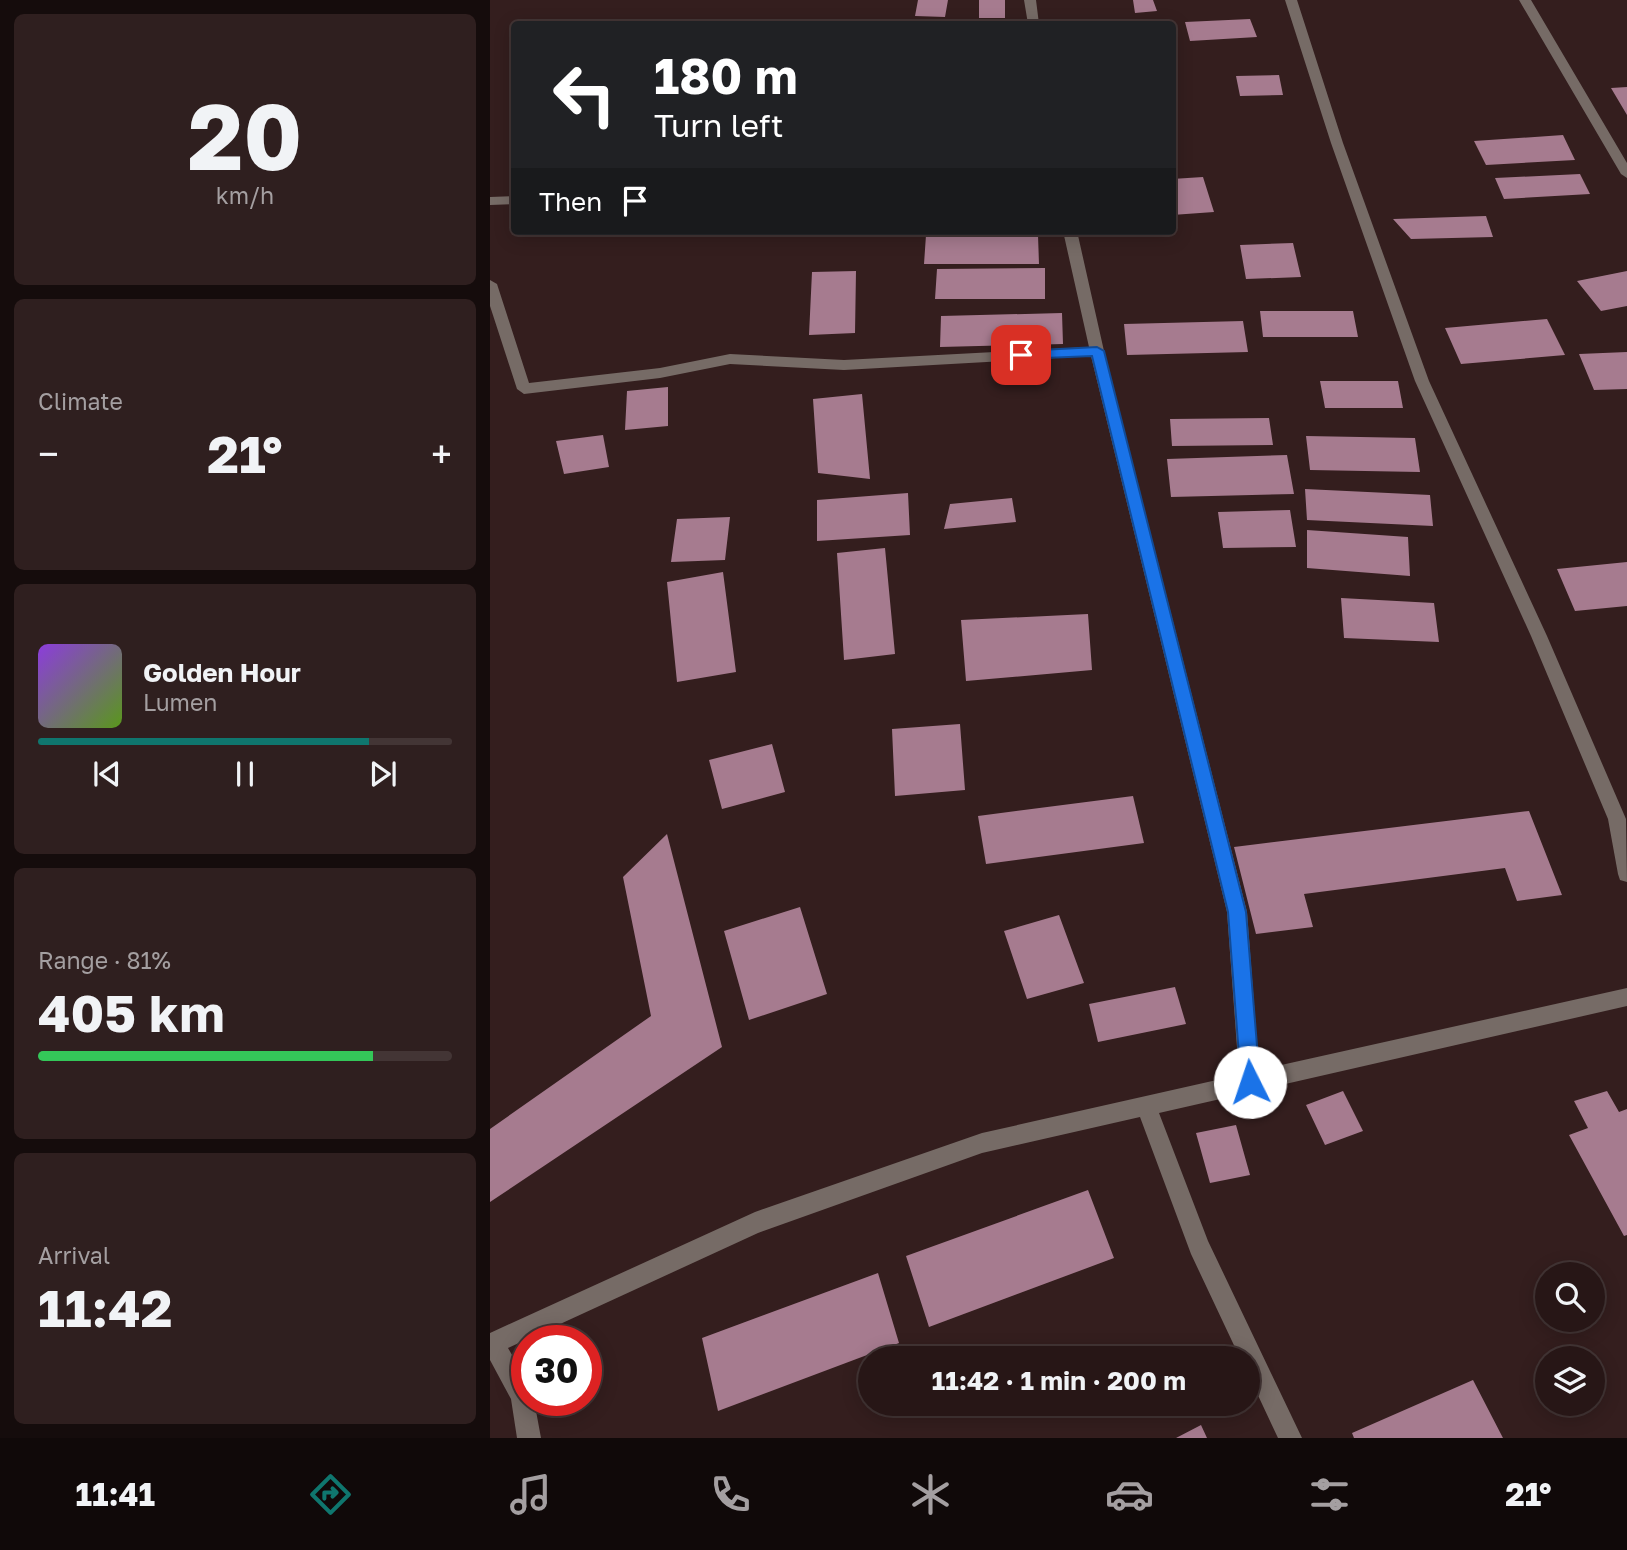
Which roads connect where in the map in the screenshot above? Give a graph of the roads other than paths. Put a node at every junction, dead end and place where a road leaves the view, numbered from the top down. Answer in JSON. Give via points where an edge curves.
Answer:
{"nodes":[{"id":1,"x":1030,"y":0,"type":"edge"},
{"id":2,"x":1292,"y":0,"type":"edge"},
{"id":3,"x":1525,"y":0,"type":"edge"},
{"id":4,"x":1034,"y":21,"type":"edge"},
{"id":5,"x":1627,"y":174,"type":"edge"},
{"id":6,"x":511,"y":200,"type":"edge"},
{"id":7,"x":490,"y":201,"type":"edge"},
{"id":8,"x":1071,"y":235,"type":"edge"},
{"id":9,"x":490,"y":284,"type":"edge"},
{"id":10,"x":1097,"y":351,"type":"junction"},
{"id":11,"x":1627,"y":874,"type":"edge"},
{"id":12,"x":1627,"y":997,"type":"edge"},
{"id":13,"x":1250,"y":1082,"type":"junction"},
{"id":14,"x":1146,"y":1106,"type":"junction"},
{"id":15,"x":491,"y":1344,"type":"edge"},
{"id":16,"x":529,"y":1438,"type":"edge"},
{"id":17,"x":1290,"y":1438,"type":"edge"}],
"edges":[{"from":1,"to":4,"type":"street"},
{"from":2,"to":11,"type":"street","via":[[1337,143],[1422,381],[1617,819]]},
{"from":3,"to":5,"type":"street"},
{"from":6,"to":7,"type":"street"},
{"from":8,"to":10,"type":"street"},
{"from":9,"to":10,"type":"street","via":[[524,389],[660,373],[730,359],[844,365]]},
{"from":10,"to":13,"type":"street","via":[[1237,912]]},
{"from":12,"to":13,"type":"street"},
{"from":13,"to":14,"type":"street"},
{"from":14,"to":15,"type":"street","via":[[982,1143],[755,1223]]},
{"from":14,"to":17,"type":"street","via":[[1199,1246]]},
{"from":15,"to":16,"type":"street","via":[[522,1396]]}]}
